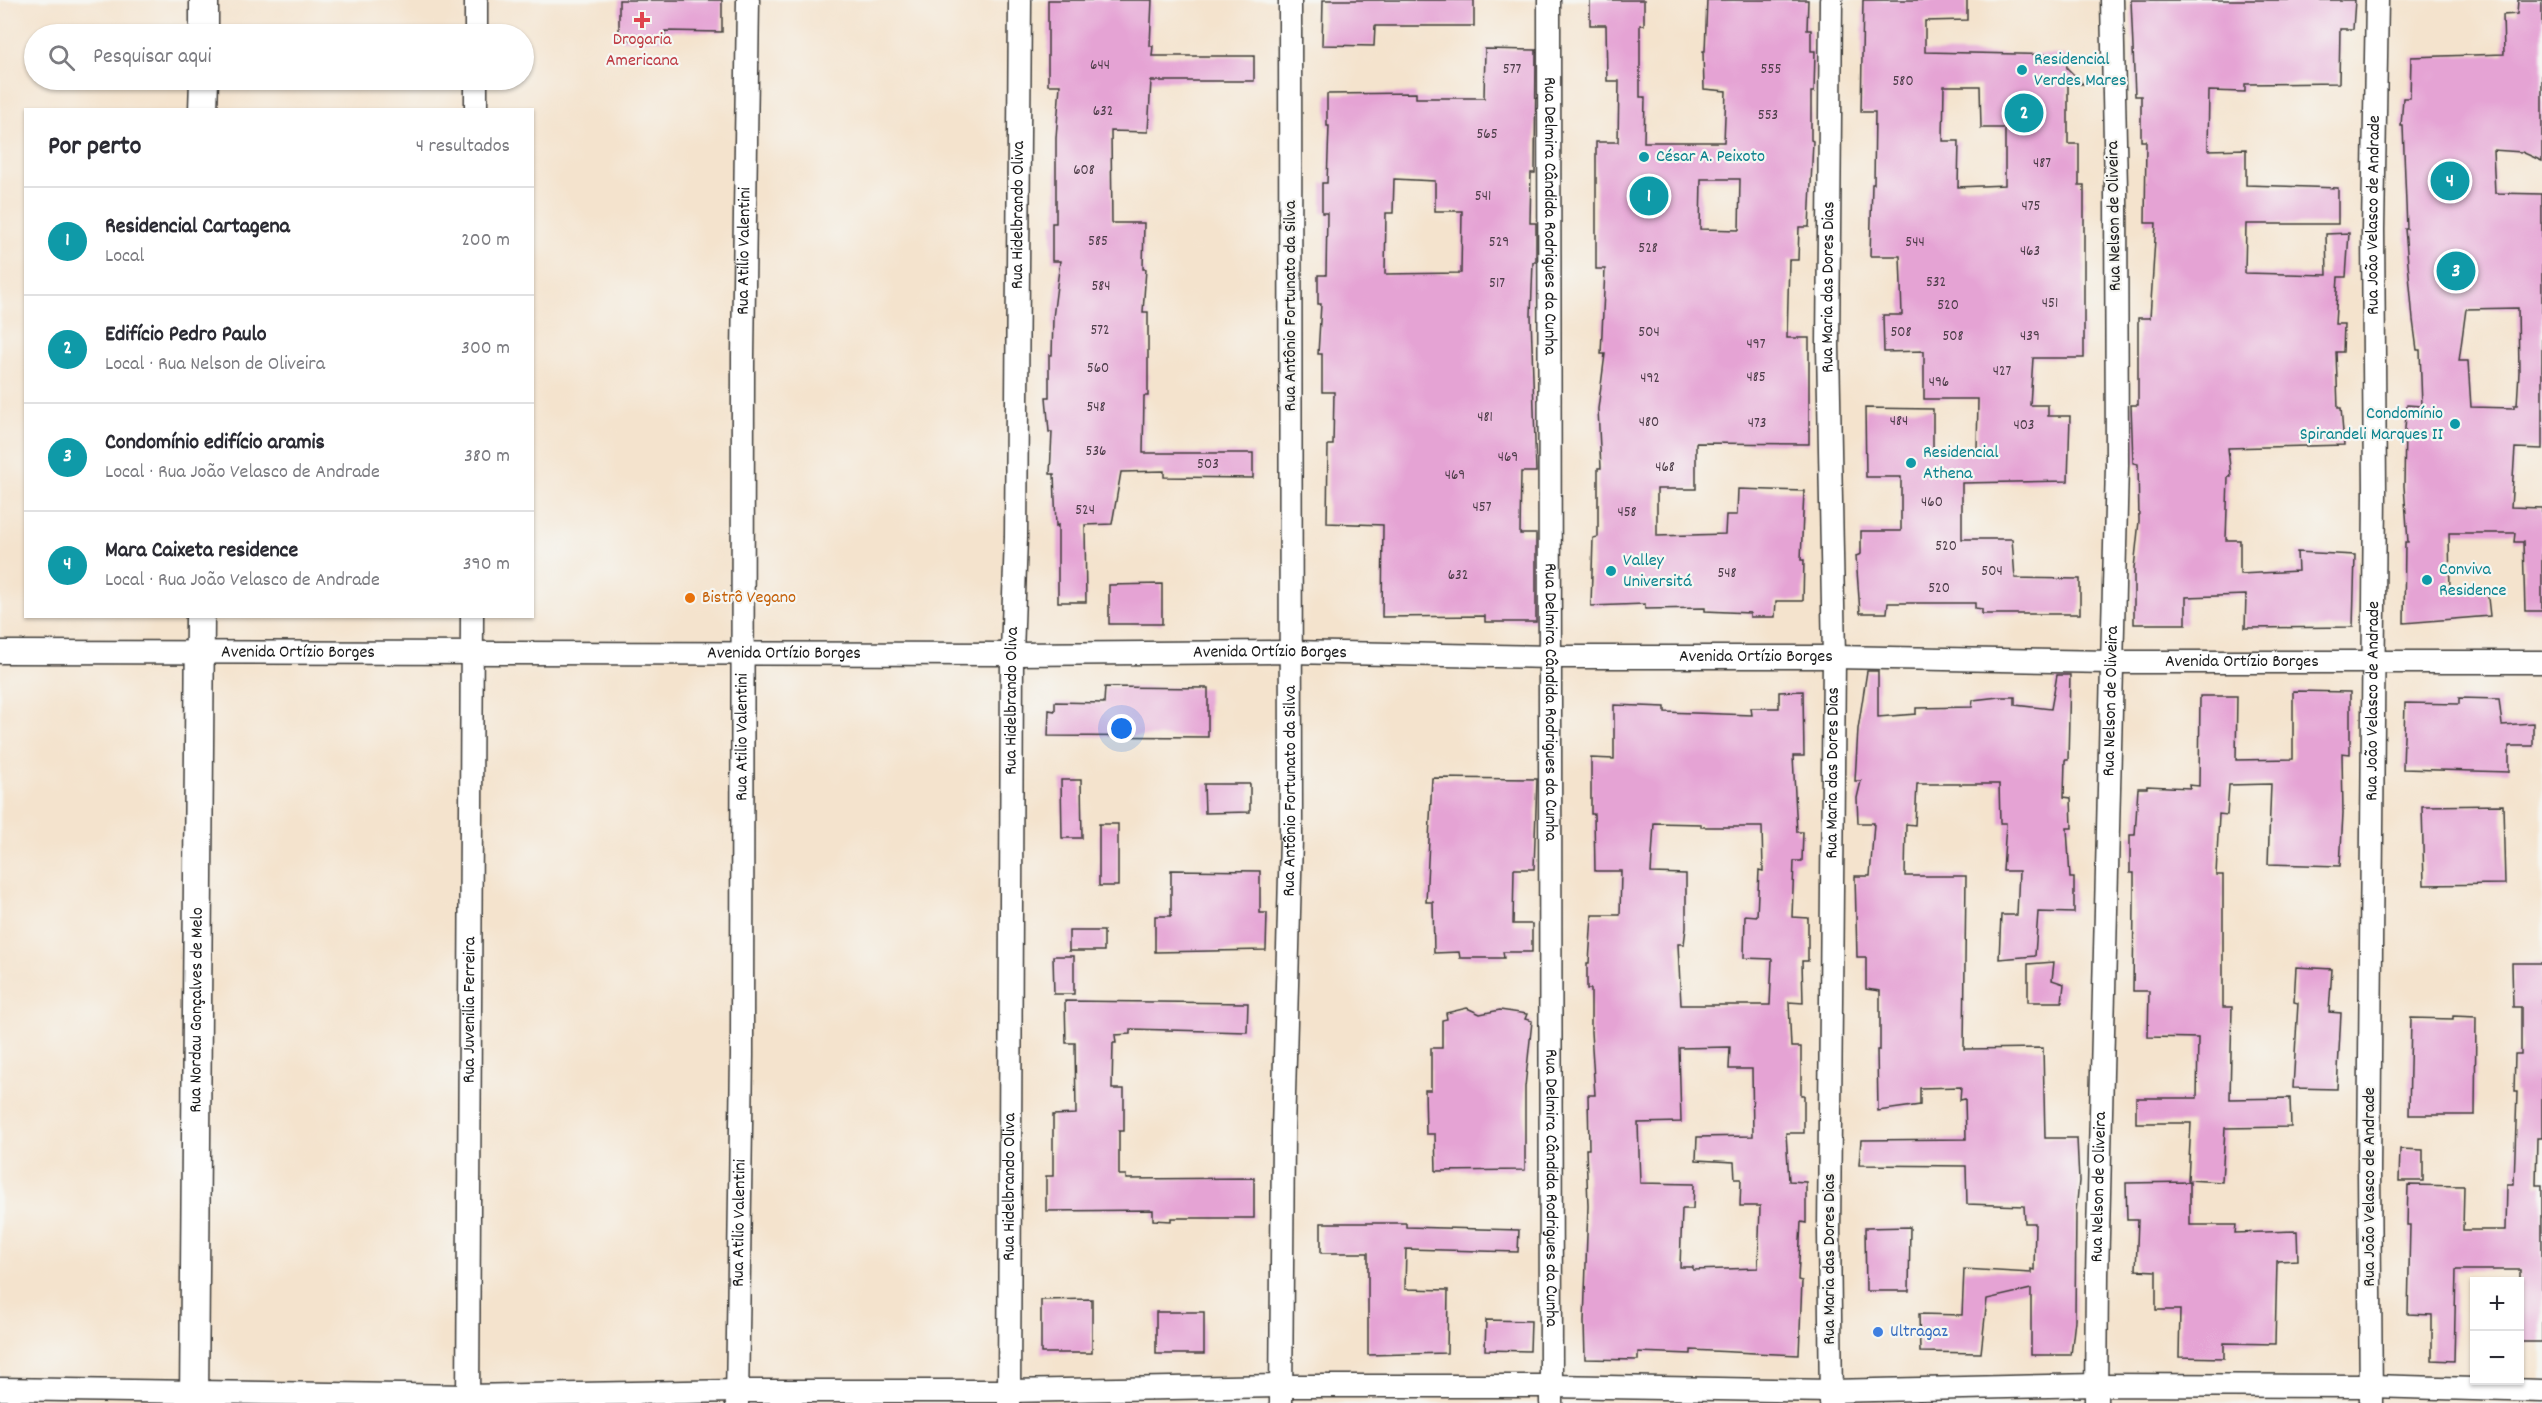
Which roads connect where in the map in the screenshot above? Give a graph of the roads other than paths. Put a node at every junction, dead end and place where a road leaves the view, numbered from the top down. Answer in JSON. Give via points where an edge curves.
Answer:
{"nodes":[{"id":1,"x":204,"y":0,"type":"edge"},
{"id":2,"x":476,"y":0,"type":"edge"},
{"id":3,"x":748,"y":0,"type":"edge"},
{"id":4,"x":1020,"y":0,"type":"edge"},
{"id":5,"x":1290,"y":0,"type":"edge"},
{"id":6,"x":1549,"y":0,"type":"edge"},
{"id":7,"x":1832,"y":0,"type":"edge"},
{"id":8,"x":2112,"y":0,"type":"edge"},
{"id":9,"x":2377,"y":0,"type":"edge"},
{"id":10,"x":204,"y":24,"type":"edge"},
{"id":11,"x":476,"y":24,"type":"edge"},
{"id":12,"x":204,"y":90,"type":"edge"},
{"id":13,"x":476,"y":90,"type":"edge"},
{"id":14,"x":203,"y":108,"type":"edge"},
{"id":15,"x":476,"y":108,"type":"edge"},
{"id":16,"x":200,"y":618,"type":"edge"},
{"id":17,"x":472,"y":618,"type":"edge"},
{"id":18,"x":472,"y":651,"type":"junction"},
{"id":19,"x":0,"y":652,"type":"edge"},
{"id":20,"x":200,"y":652,"type":"junction"},
{"id":21,"x":1289,"y":652,"type":"junction"},
{"id":22,"x":742,"y":653,"type":"junction"},
{"id":23,"x":1012,"y":654,"type":"junction"},
{"id":24,"x":1551,"y":657,"type":"junction"},
{"id":25,"x":1834,"y":657,"type":"junction"},
{"id":26,"x":2111,"y":662,"type":"junction"},
{"id":27,"x":2542,"y":662,"type":"edge"},
{"id":28,"x":2374,"y":664,"type":"junction"},
{"id":29,"x":0,"y":1389,"type":"edge"},
{"id":30,"x":2542,"y":1391,"type":"edge"},
{"id":31,"x":1281,"y":1394,"type":"edge"},
{"id":32,"x":1551,"y":1394,"type":"edge"},
{"id":33,"x":2096,"y":1394,"type":"edge"},
{"id":34,"x":2371,"y":1394,"type":"edge"},
{"id":35,"x":737,"y":1397,"type":"edge"},
{"id":36,"x":1009,"y":1397,"type":"edge"},
{"id":37,"x":1831,"y":1397,"type":"edge"},
{"id":38,"x":194,"y":1398,"type":"edge"},
{"id":39,"x":468,"y":1400,"type":"edge"}],
"edges":[{"from":1,"to":10,"type":"street"},
{"from":2,"to":11,"type":"street"},
{"from":3,"to":22,"type":"street","name":"Rua Atilio Valentini"},
{"from":4,"to":23,"type":"street","name":"Rua Hidelbrando Oliva"},
{"from":5,"to":21,"type":"street","name":"Rua Antônio Fortunato da Silva"},
{"from":6,"to":24,"type":"street","name":"Rua Delmira Cândida Rodrigues da Cunha"},
{"from":7,"to":25,"type":"street","name":"Rua Maria das Dores Dias","via":[[1828,346]]},
{"from":8,"to":26,"type":"street","name":"Rua Nelson de Oliveira","via":[[2117,465]]},
{"from":9,"to":28,"type":"street","name":"Rua João Velasco de Andrade"},
{"from":12,"to":14,"type":"street"},
{"from":13,"to":15,"type":"street"},
{"from":16,"to":20,"type":"street","name":"Rua Nordau Gonçalves de Melo"},
{"from":17,"to":18,"type":"street","name":"Rua Juvenilia Ferreira"},
{"from":18,"to":20,"type":"street","name":"Avenida Ortízio Borges"},
{"from":18,"to":22,"type":"street","name":"Avenida Ortízio Borges"},
{"from":18,"to":39,"type":"street","name":"Rua Juvenilia Ferreira"},
{"from":19,"to":20,"type":"street","name":"Avenida Ortízio Borges"},
{"from":20,"to":38,"type":"street","name":"Rua Nordau Gonçalves de Melo"},
{"from":21,"to":23,"type":"street","name":"Avenida Ortízio Borges"},
{"from":21,"to":24,"type":"street","name":"Avenida Ortízio Borges"},
{"from":21,"to":31,"type":"street","name":"Rua Antônio Fortunato da Silva","via":[[1290,838]]},
{"from":22,"to":23,"type":"street","name":"Avenida Ortízio Borges"},
{"from":22,"to":35,"type":"street","name":"Rua Atilio Valentini"},
{"from":23,"to":36,"type":"street","name":"Rua Hidelbrando Oliva"},
{"from":24,"to":25,"type":"street","name":"Avenida Ortízio Borges"},
{"from":24,"to":32,"type":"street","name":"Rua Delmira Cândida Rodrigues da Cunha"},
{"from":25,"to":26,"type":"street","name":"Avenida Ortízio Borges"},
{"from":25,"to":37,"type":"street","name":"Rua Maria das Dores Dias"},
{"from":26,"to":28,"type":"street","name":"Avenida Ortízio Borges"},
{"from":26,"to":33,"type":"street","name":"Rua Nelson de Oliveira"},
{"from":27,"to":28,"type":"street","name":"Avenida Ortízio Borges"},
{"from":28,"to":34,"type":"street","name":"Rua João Velasco de Andrade"},
{"from":29,"to":38,"type":"street"},
{"from":30,"to":34,"type":"street"},
{"from":31,"to":32,"type":"street"},
{"from":31,"to":36,"type":"street"},
{"from":32,"to":37,"type":"street"},
{"from":33,"to":34,"type":"street"},
{"from":33,"to":37,"type":"street"},
{"from":35,"to":36,"type":"street"},
{"from":35,"to":39,"type":"street"},
{"from":38,"to":39,"type":"street"}]}
